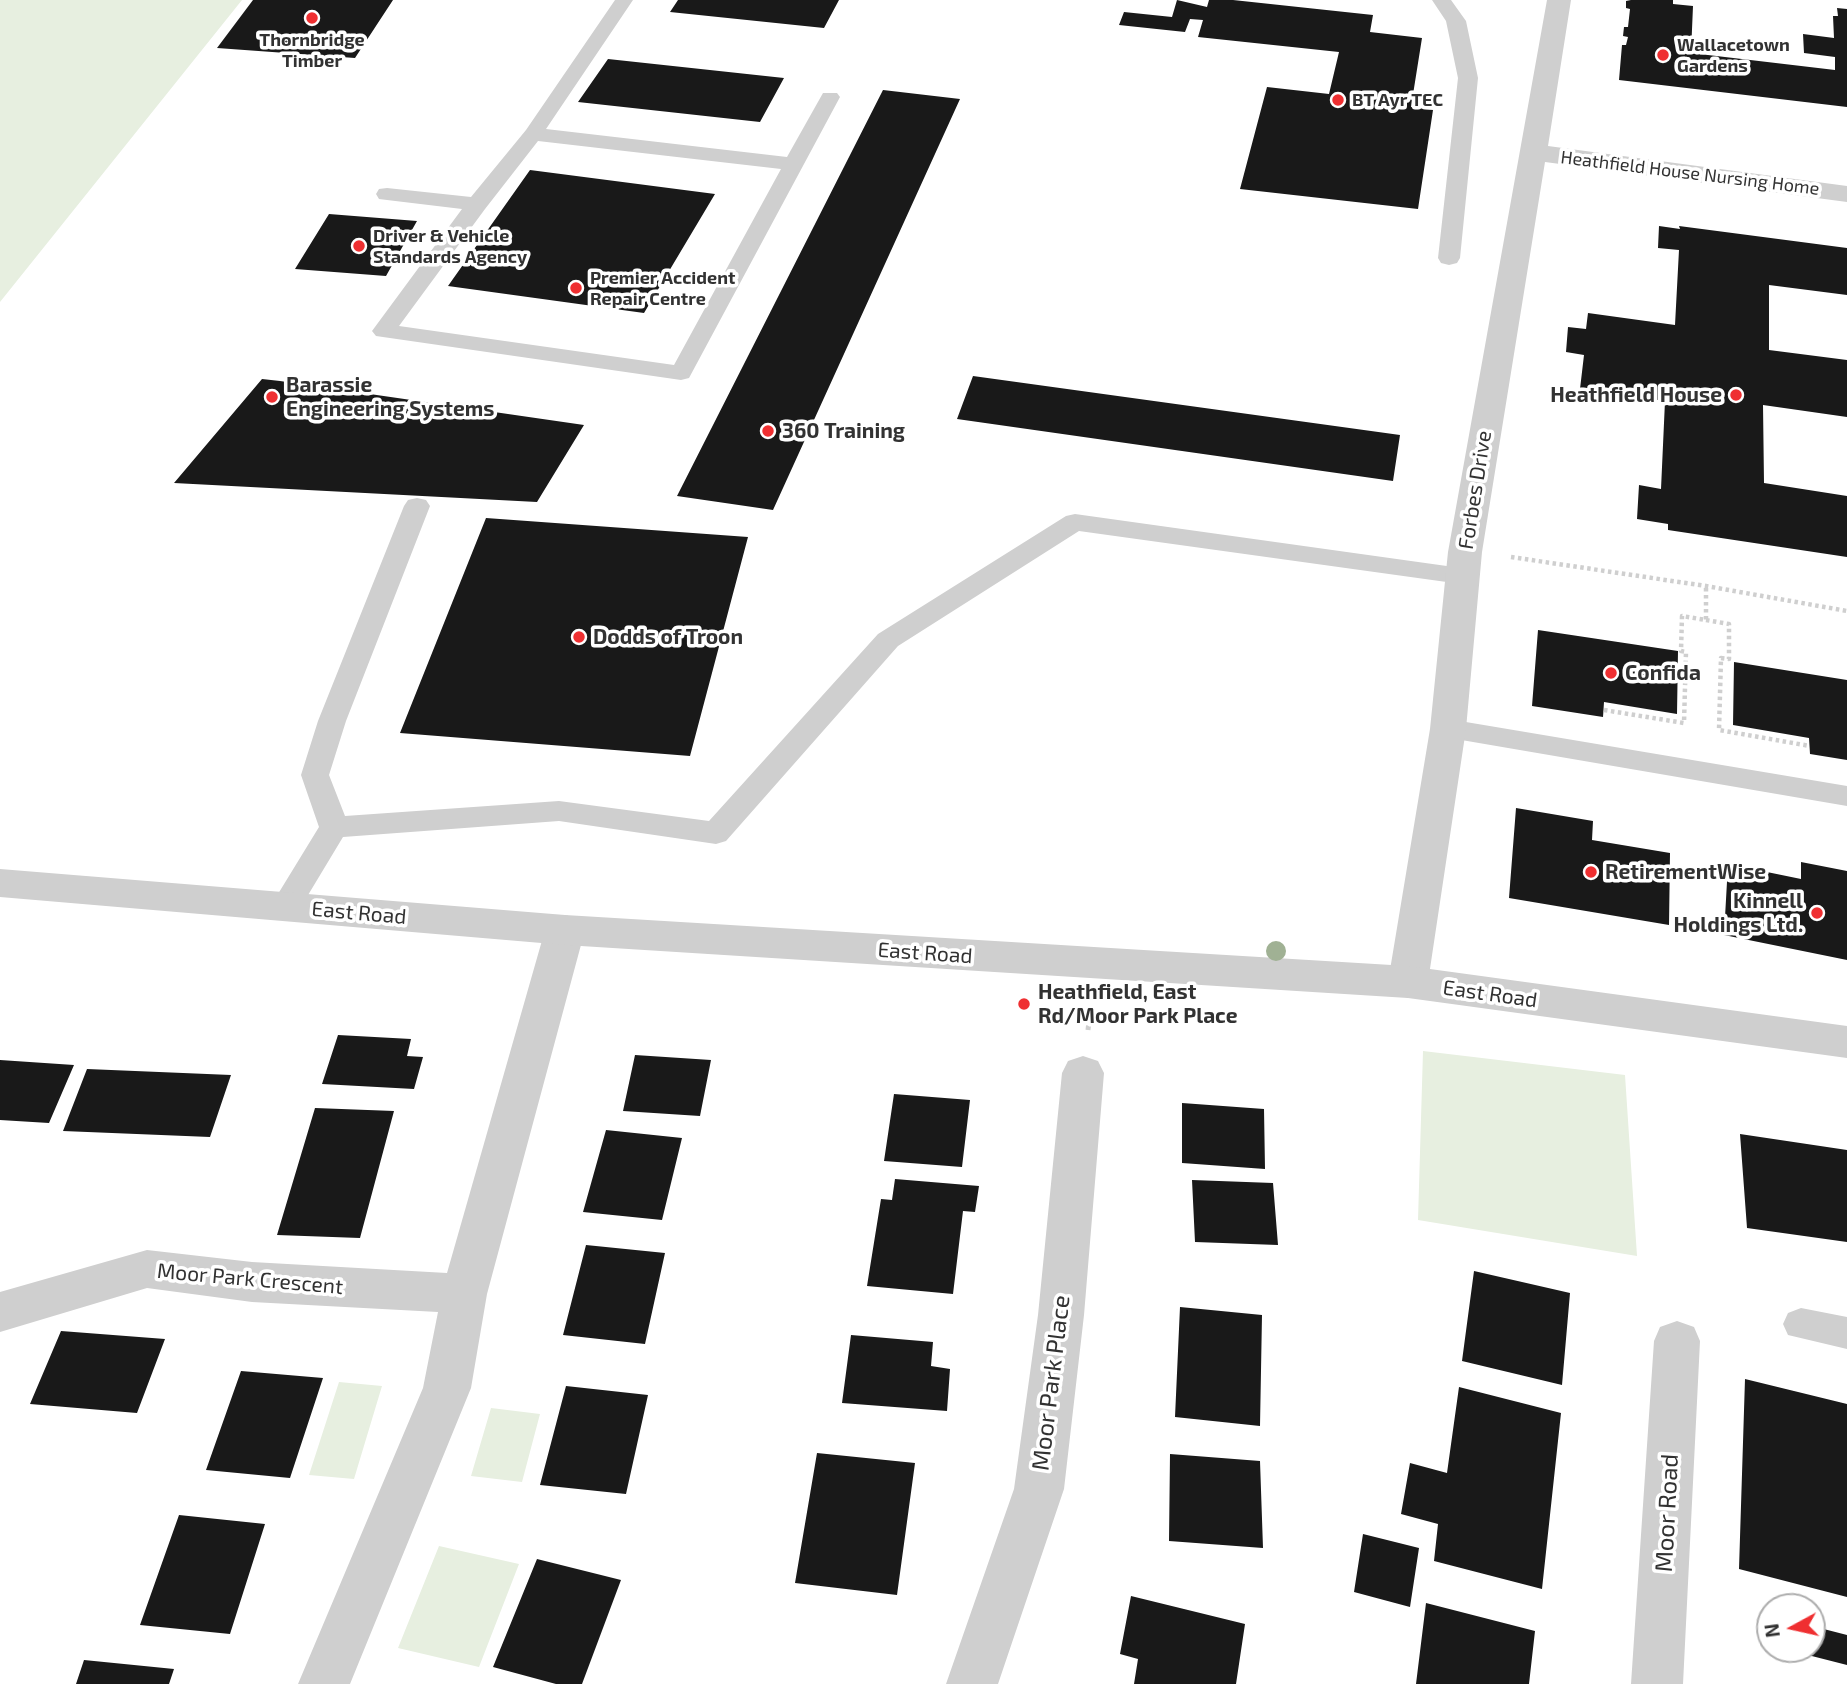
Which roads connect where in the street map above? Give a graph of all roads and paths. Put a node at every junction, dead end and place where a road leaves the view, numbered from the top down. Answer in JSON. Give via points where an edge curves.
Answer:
{"nodes":[{"id":1,"x":624,"y":0,"type":"edge"},
{"id":2,"x":1441,"y":0,"type":"edge"},
{"id":3,"x":1559,"y":0,"type":"edge"},
{"id":4,"x":830,"y":97,"type":"dead end"},
{"id":5,"x":533,"y":134,"type":"junction"},
{"id":6,"x":1532,"y":152,"type":"junction"},
{"id":7,"x":793,"y":164,"type":"junction"},
{"id":8,"x":387,"y":194,"type":"dead end"},
{"id":9,"x":1847,"y":194,"type":"edge"},
{"id":10,"x":477,"y":204,"type":"junction"},
{"id":11,"x":1449,"y":258,"type":"dead end"},
{"id":12,"x":417,"y":506,"type":"dead end"},
{"id":13,"x":1463,"y":564,"type":"junction"},
{"id":14,"x":1706,"y":586,"type":"junction"},
{"id":15,"x":1847,"y":611,"type":"edge"},
{"id":16,"x":1706,"y":620,"type":"junction"},
{"id":17,"x":1604,"y":710,"type":"dead end"},
{"id":18,"x":1448,"y":729,"type":"junction"},
{"id":19,"x":1810,"y":746,"type":"dead end"},
{"id":20,"x":1847,"y":796,"type":"edge"},
{"id":21,"x":334,"y":827,"type":"junction"},
{"id":22,"x":0,"y":883,"type":"edge"},
{"id":23,"x":285,"y":907,"type":"junction"},
{"id":24,"x":565,"y":930,"type":"junction"},
{"id":25,"x":1408,"y":982,"type":"junction"},
{"id":26,"x":1847,"y":1042,"type":"edge"},
{"id":27,"x":1083,"y":1073,"type":"dead end"},
{"id":28,"x":464,"y":1294,"type":"junction"},
{"id":29,"x":0,"y":1312,"type":"edge"},
{"id":30,"x":1801,"y":1324,"type":"dead end"},
{"id":31,"x":1847,"y":1333,"type":"edge"},
{"id":32,"x":1677,"y":1342,"type":"dead end"},
{"id":33,"x":324,"y":1684,"type":"edge"},
{"id":34,"x":971,"y":1684,"type":"edge"},
{"id":35,"x":1657,"y":1684,"type":"edge"}],
"edges":[{"from":1,"to":5,"type":"lane"},
{"from":2,"to":11,"type":"lane","via":[[1456,21],[1468,78]]},
{"from":3,"to":6,"type":"street","name":"Forbes Drive"},
{"from":4,"to":7,"type":"lane"},
{"from":5,"to":7,"type":"lane"},
{"from":5,"to":10,"type":"lane"},
{"from":6,"to":9,"type":"street","name":"Heathfield House Nursing Home"},
{"from":6,"to":13,"type":"street","name":"Forbes Drive"},
{"from":7,"to":10,"type":"lane","via":[[681,373],[384,331]]},
{"from":8,"to":10,"type":"lane"},
{"from":12,"to":21,"type":"lane","via":[[315,775]]},
{"from":13,"to":14,"type":"path"},
{"from":13,"to":18,"type":"street","name":"Forbes Drive"},
{"from":13,"to":21,"type":"lane","via":[[1074,522],[888,640],[716,833],[559,811]]},
{"from":14,"to":15,"type":"path"},
{"from":14,"to":16,"type":"path"},
{"from":16,"to":17,"type":"path","via":[[1682,616],[1684,723]]},
{"from":16,"to":19,"type":"path","via":[[1729,624],[1729,659],[1721,658],[1719,730]]},
{"from":18,"to":20,"type":"lane"},
{"from":18,"to":25,"type":"street","name":"Forbes Drive"},
{"from":21,"to":23,"type":"lane"},
{"from":22,"to":23,"type":"street","name":"East Road"},
{"from":23,"to":24,"type":"street","name":"East Road"},
{"from":24,"to":25,"type":"street","name":"East Road"},
{"from":24,"to":28,"type":"street"},
{"from":25,"to":26,"type":"street","name":"East Road"},
{"from":27,"to":34,"type":"street","name":"Moor Park Place","via":[[1061,1315],[1039,1489]]},
{"from":28,"to":29,"type":"street","name":"Moor Park Crescent","via":[[276,1283],[147,1269]]},
{"from":28,"to":33,"type":"street","via":[[447,1388]]},
{"from":30,"to":31,"type":"lane"},
{"from":32,"to":35,"type":"street","name":"Moor Road"}]}
